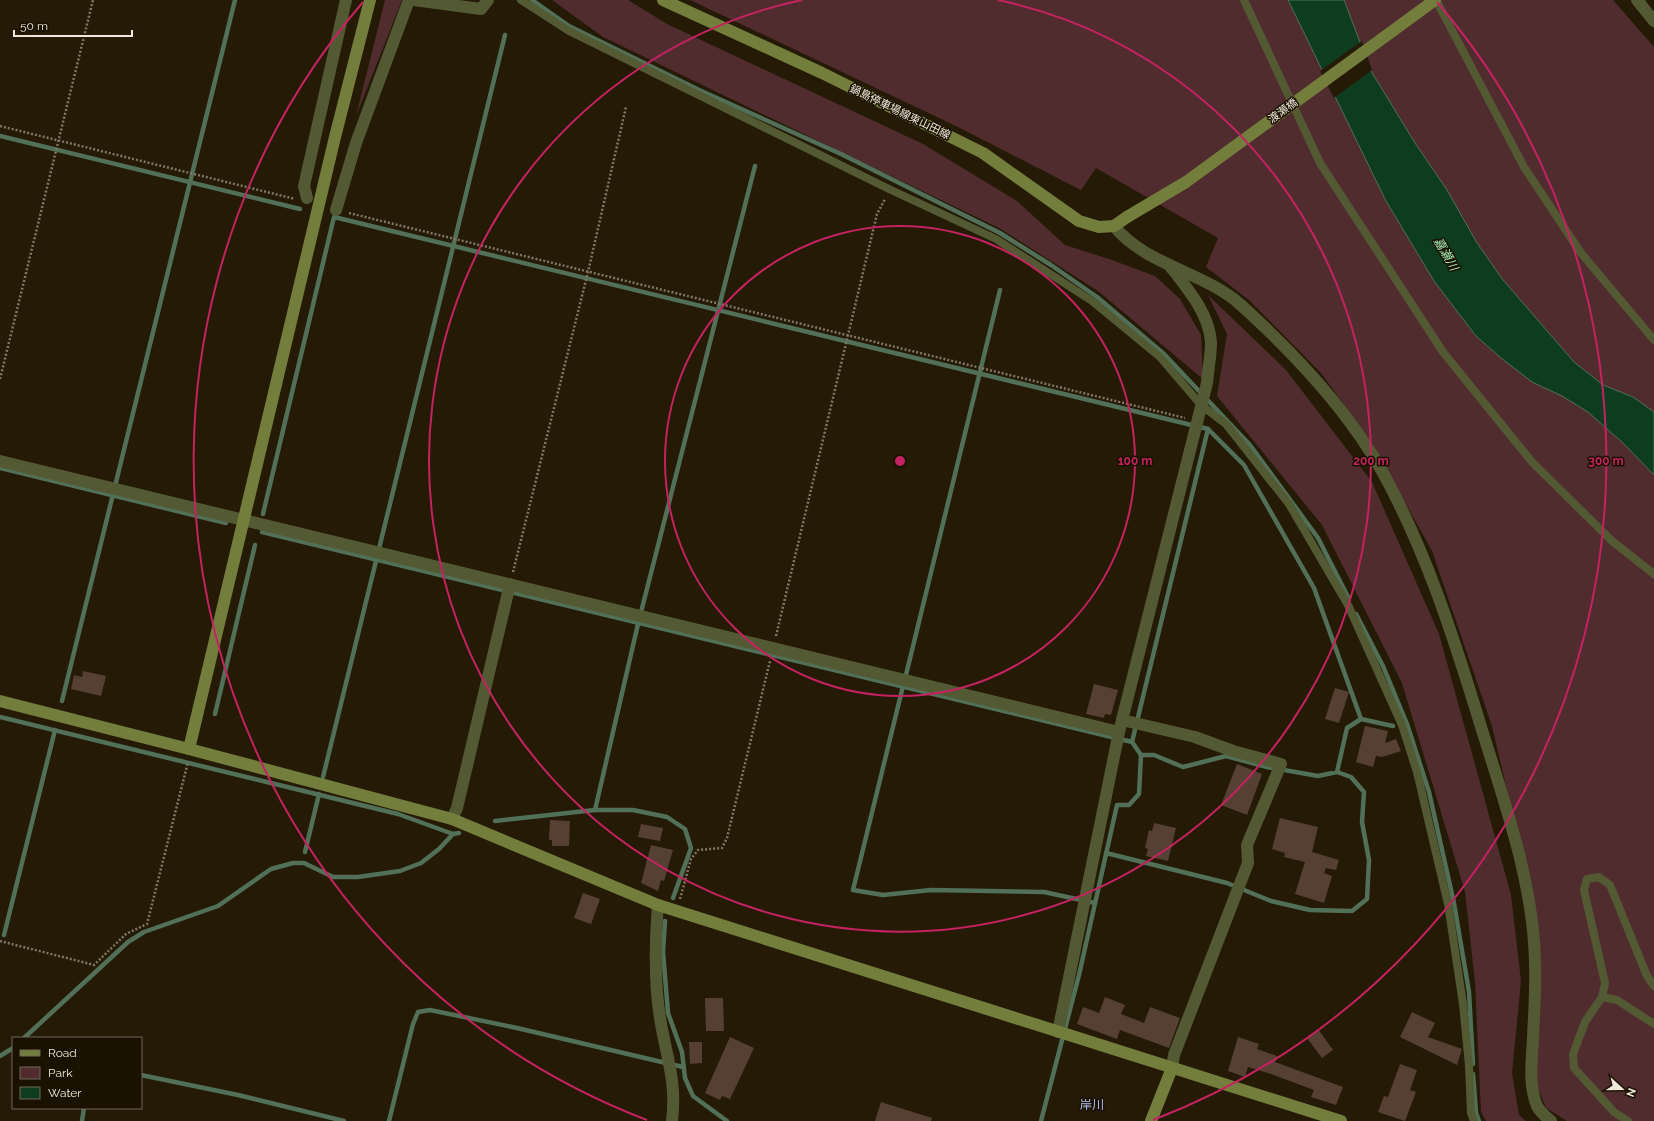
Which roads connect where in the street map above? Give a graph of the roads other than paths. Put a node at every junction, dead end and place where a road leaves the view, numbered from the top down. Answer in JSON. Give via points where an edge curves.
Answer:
{"nodes":[{"id":1,"x":346,"y":0,"type":"edge"},
{"id":2,"x":370,"y":0,"type":"edge"},
{"id":3,"x":409,"y":0,"type":"edge"},
{"id":4,"x":414,"y":0,"type":"edge"},
{"id":5,"x":469,"y":0,"type":"edge"},
{"id":6,"x":521,"y":0,"type":"edge"},
{"id":7,"x":663,"y":0,"type":"edge"},
{"id":8,"x":1244,"y":0,"type":"edge"},
{"id":9,"x":1436,"y":0,"type":"edge"},
{"id":10,"x":1637,"y":0,"type":"edge"},
{"id":11,"x":484,"y":4,"type":"edge"},
{"id":12,"x":1654,"y":21,"type":"edge"},
{"id":13,"x":307,"y":198,"type":"road end"},
{"id":14,"x":336,"y":210,"type":"road end"},
{"id":15,"x":1114,"y":226,"type":"junction"},
{"id":16,"x":1170,"y":266,"type":"junction"},
{"id":17,"x":1654,"y":340,"type":"edge"},
{"id":18,"x":1201,"y":405,"type":"junction"},
{"id":19,"x":0,"y":461,"type":"edge"},
{"id":20,"x":244,"y":521,"type":"junction"},
{"id":21,"x":1654,"y":574,"type":"edge"},
{"id":22,"x":510,"y":584,"type":"junction"},
{"id":23,"x":0,"y":701,"type":"edge"},
{"id":24,"x":1128,"y":725,"type":"junction"},
{"id":25,"x":189,"y":749,"type":"junction"},
{"id":26,"x":452,"y":819,"type":"junction"},
{"id":27,"x":658,"y":905,"type":"junction"},
{"id":28,"x":1654,"y":986,"type":"edge"},
{"id":29,"x":1602,"y":997,"type":"junction"},
{"id":30,"x":1654,"y":1024,"type":"edge"},
{"id":31,"x":1058,"y":1032,"type":"junction"},
{"id":32,"x":1172,"y":1068,"type":"junction"},
{"id":33,"x":672,"y":1121,"type":"edge"},
{"id":34,"x":1151,"y":1121,"type":"edge"},
{"id":35,"x":1341,"y":1121,"type":"edge"},
{"id":36,"x":1474,"y":1121,"type":"edge"},
{"id":37,"x":1551,"y":1121,"type":"edge"},
{"id":38,"x":1628,"y":1121,"type":"edge"}],
"edges":[{"from":1,"to":13,"type":"street","via":[[304,186]]},
{"from":2,"to":20,"type":"street"},
{"from":3,"to":14,"type":"street","via":[[356,143]]},
{"from":4,"to":11,"type":"street"},
{"from":5,"to":11,"type":"lane"},
{"from":6,"to":18,"type":"lane","via":[[569,31],[996,239],[1092,301],[1160,357]]},
{"from":7,"to":15,"type":"street","name":"鍋島停車場線東山田線","via":[[822,73],[983,153],[1079,221],[1099,227]]},
{"from":8,"to":21,"type":"lane","via":[[1320,163],[1443,352],[1532,462],[1612,541]]},
{"from":9,"to":15,"type":"street","name":"渡瀬橋","bridge":true,"via":[[1186,182]]},
{"from":9,"to":17,"type":"lane","via":[[1524,167],[1581,253]]},
{"from":10,"to":12,"type":"street"},
{"from":15,"to":16,"type":"street","via":[[1121,235]]},
{"from":16,"to":18,"type":"street","via":[[1194,297],[1207,323],[1210,342],[1207,383]]},
{"from":16,"to":37,"type":"street","via":[[1212,284],[1240,304],[1316,380],[1355,430],[1381,470],[1431,573],[1465,673],[1523,871],[1531,916],[1535,963],[1531,1075],[1538,1108]]},
{"from":18,"to":24,"type":"street"},
{"from":18,"to":36,"type":"lane","via":[[1226,424],[1289,504],[1348,605],[1402,725],[1417,772],[1448,904],[1463,1004],[1471,1113]]},
{"from":19,"to":20,"type":"street"},
{"from":20,"to":22,"type":"street"},
{"from":20,"to":25,"type":"street"},
{"from":22,"to":24,"type":"street","via":[[899,679]]},
{"from":22,"to":26,"type":"street","via":[[457,808]]},
{"from":23,"to":25,"type":"street"},
{"from":24,"to":31,"type":"street","via":[[1116,745]]},
{"from":24,"to":32,"type":"street","via":[[1195,737],[1279,768],[1248,845],[1248,863],[1174,1055]]},
{"from":25,"to":26,"type":"street"},
{"from":26,"to":27,"type":"street"},
{"from":27,"to":31,"type":"street"},
{"from":27,"to":33,"type":"street","via":[[655,962],[660,1018],[672,1073]]},
{"from":28,"to":29,"type":"lane","via":[[1647,976],[1610,885],[1599,877],[1587,879],[1584,890],[1605,983]]},
{"from":29,"to":30,"type":"lane","via":[[1617,1000]]},
{"from":29,"to":38,"type":"lane","via":[[1585,1022],[1573,1054],[1574,1068],[1614,1112]]},
{"from":31,"to":32,"type":"street"},
{"from":32,"to":34,"type":"street"},
{"from":32,"to":35,"type":"street"}]}
